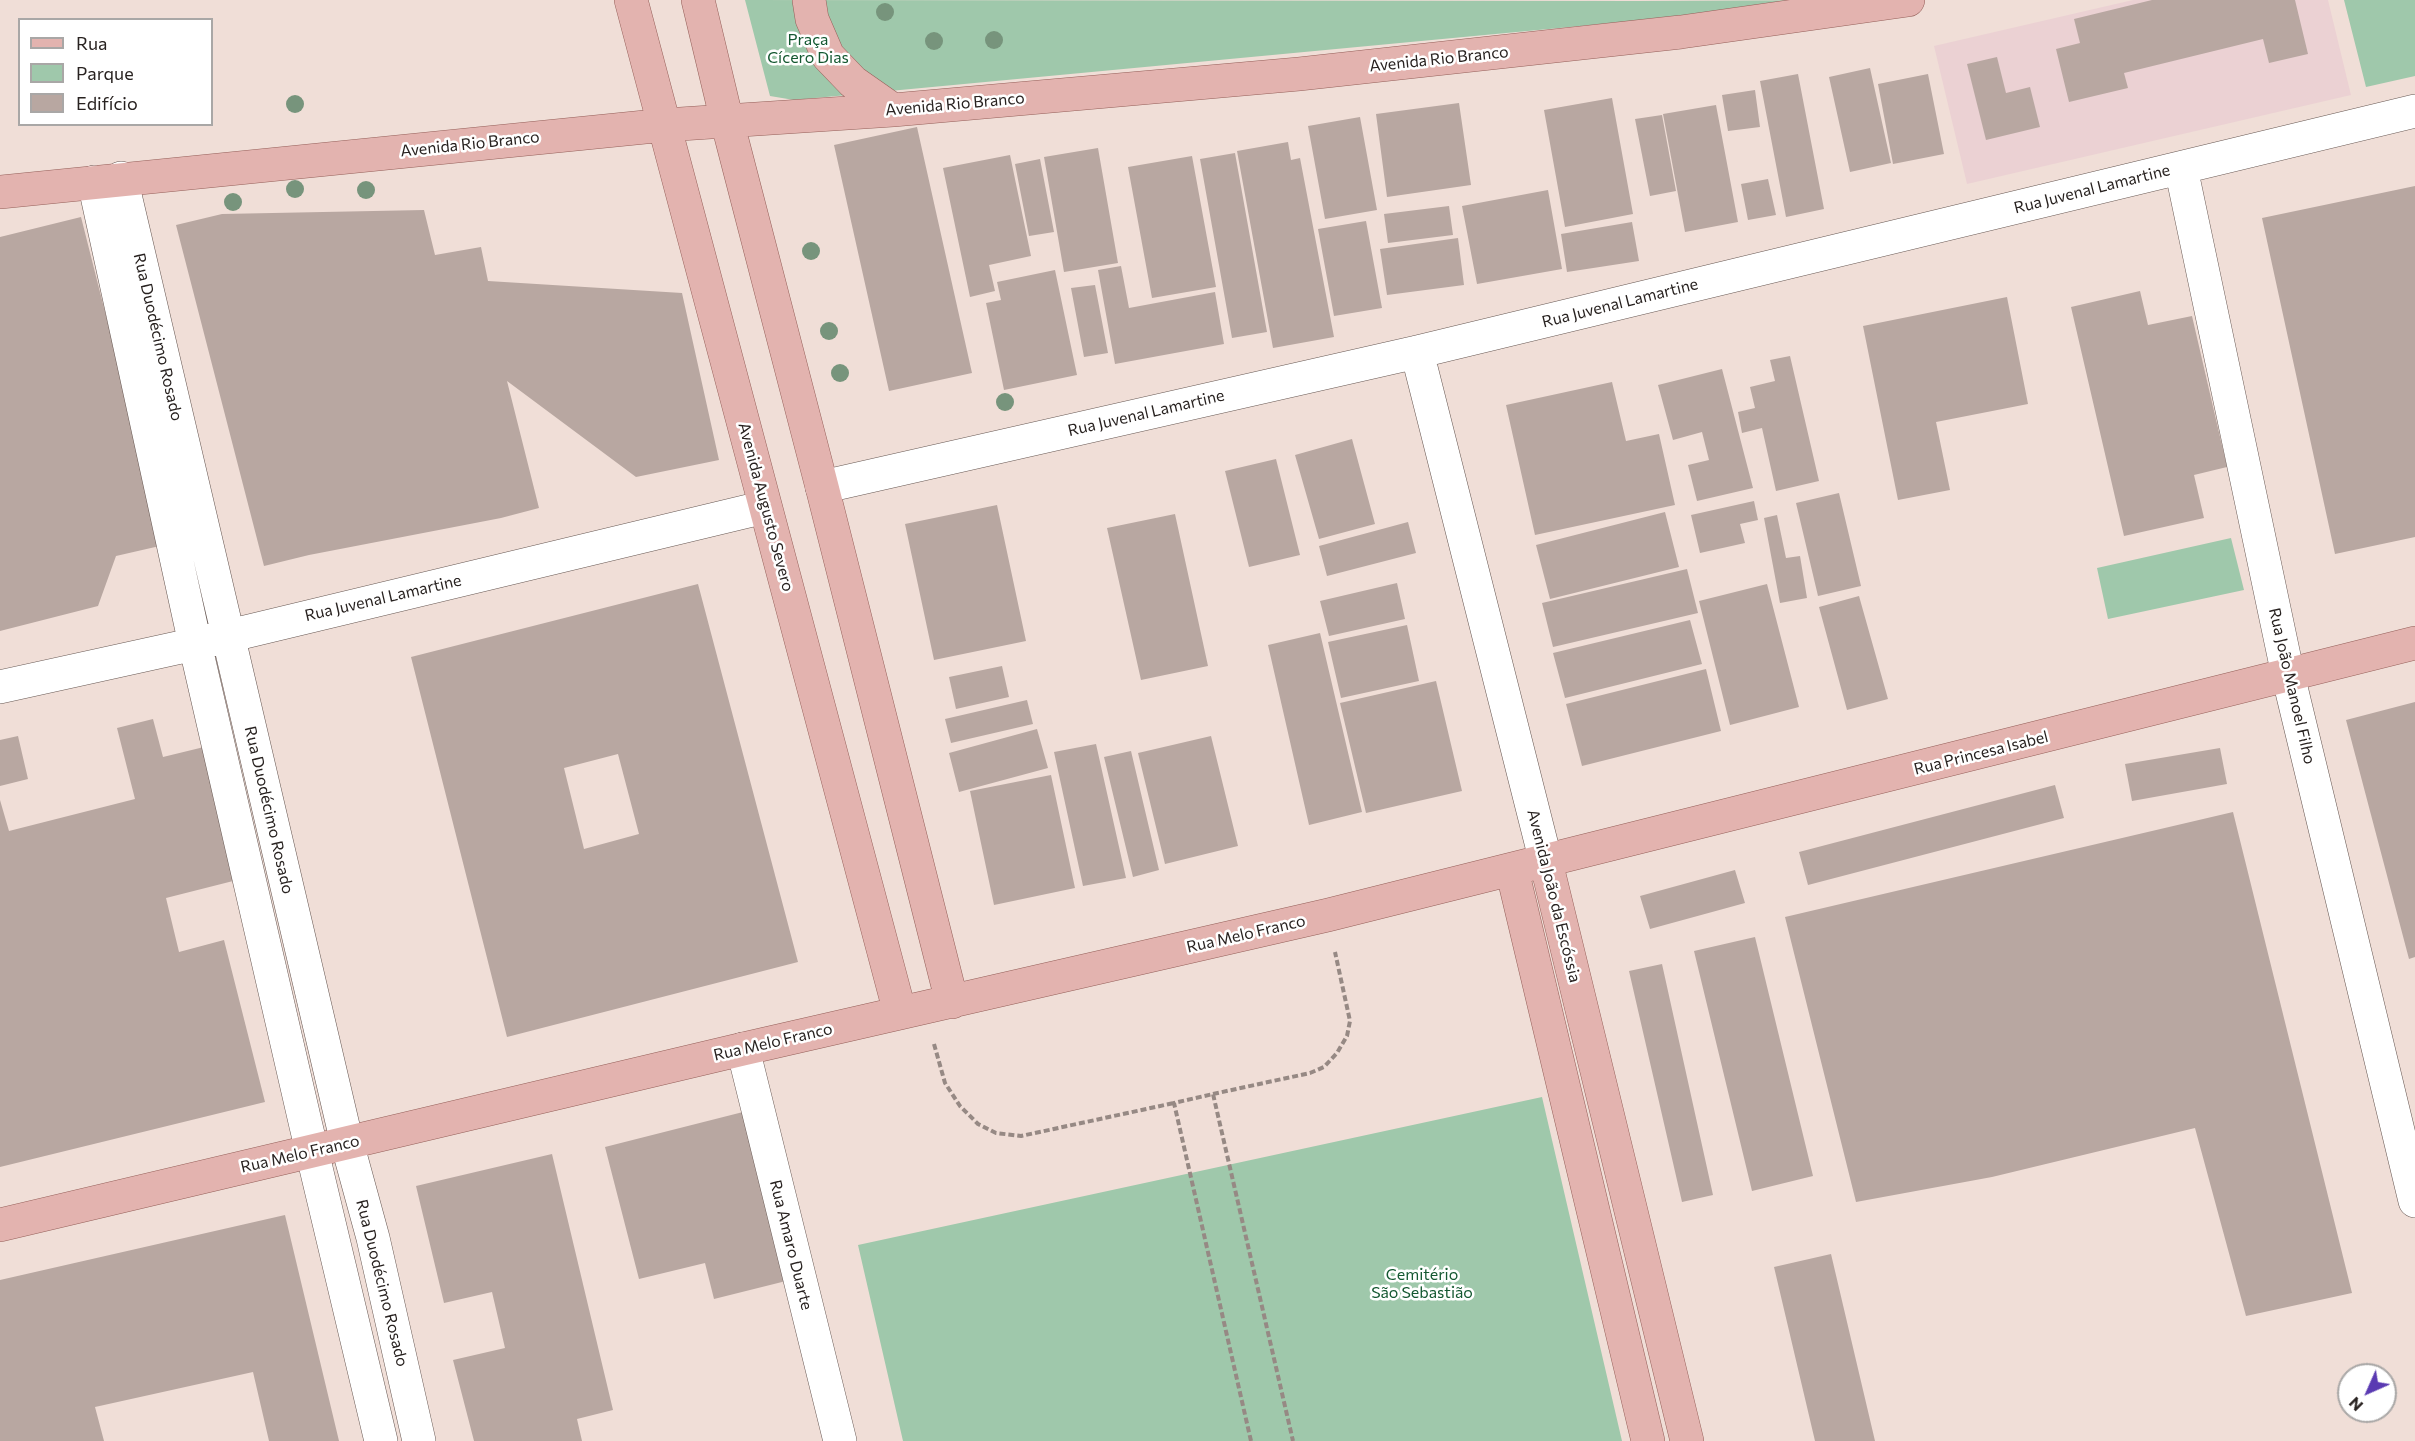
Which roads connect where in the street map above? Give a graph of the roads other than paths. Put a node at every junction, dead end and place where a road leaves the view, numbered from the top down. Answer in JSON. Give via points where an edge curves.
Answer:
{"nodes":[{"id":1,"x":631,"y":0,"type":"edge"},
{"id":2,"x":698,"y":0,"type":"edge"},
{"id":3,"x":809,"y":0,"type":"edge"},
{"id":4,"x":1908,"y":0,"type":"edge"},
{"id":5,"x":892,"y":110,"type":"junction"},
{"id":6,"x":2415,"y":111,"type":"edge"},
{"id":7,"x":727,"y":121,"type":"junction"},
{"id":8,"x":665,"y":125,"type":"junction"},
{"id":9,"x":2181,"y":168,"type":"junction"},
{"id":10,"x":107,"y":180,"type":"junction"},
{"id":11,"x":0,"y":192,"type":"edge"},
{"id":12,"x":1417,"y":352,"type":"junction"},
{"id":13,"x":822,"y":487,"type":"junction"},
{"id":14,"x":765,"y":507,"type":"junction"},
{"id":15,"x":228,"y":636,"type":"junction"},
{"id":16,"x":195,"y":644,"type":"junction"},
{"id":17,"x":2415,"y":644,"type":"edge"},
{"id":18,"x":2288,"y":675,"type":"junction"},
{"id":19,"x":0,"y":687,"type":"edge"},
{"id":20,"x":1546,"y":862,"type":"junction"},
{"id":21,"x":1512,"y":870,"type":"junction"},
{"id":22,"x":952,"y":1002,"type":"junction"},
{"id":23,"x":900,"y":1013,"type":"junction"},
{"id":24,"x":743,"y":1049,"type":"junction"},
{"id":25,"x":347,"y":1143,"type":"junction"},
{"id":26,"x":312,"y":1151,"type":"junction"},
{"id":27,"x":2415,"y":1201,"type":"edge"},
{"id":28,"x":0,"y":1225,"type":"edge"},
{"id":29,"x":381,"y":1441,"type":"edge"},
{"id":30,"x":419,"y":1441,"type":"edge"},
{"id":31,"x":840,"y":1441,"type":"edge"},
{"id":32,"x":1648,"y":1441,"type":"edge"},
{"id":33,"x":1687,"y":1441,"type":"edge"}],
"edges":[{"from":1,"to":8,"type":"main road","name":"Avenida Augusto Severo"},
{"from":2,"to":7,"type":"main road"},
{"from":3,"to":5,"type":"main road","via":[[812,19],[828,56],[853,82]]},
{"from":4,"to":5,"type":"main road","name":"Avenida Rio Branco","via":[[1681,32],[1299,74]]},
{"from":5,"to":7,"type":"main road","name":"Avenida Rio Branco"},
{"from":6,"to":9,"type":"street","name":"Rua Juvenal Lamartine"},
{"from":7,"to":8,"type":"main road","name":"Avenida Rio Branco"},
{"from":7,"to":13,"type":"main road"},
{"from":8,"to":10,"type":"main road","name":"Avenida Rio Branco"},
{"from":8,"to":14,"type":"main road","name":"Avenida Augusto Severo"},
{"from":9,"to":12,"type":"street","name":"Rua Juvenal Lamartine"},
{"from":9,"to":18,"type":"street","name":"Rua João Manoel Filho"},
{"from":10,"to":11,"type":"main road","name":"Avenida Rio Branco"},
{"from":10,"to":15,"type":"street","name":"Rua Duodécimo Rosado"},
{"from":10,"to":16,"type":"street","name":"Rua Duodécimo Rosado"},
{"from":12,"to":13,"type":"street","name":"Rua Juvenal Lamartine"},
{"from":12,"to":20,"type":"street","name":"Avenida João da Escóssia"},
{"from":13,"to":22,"type":"main road"},
{"from":14,"to":15,"type":"street","name":"Rua Juvenal Lamartine"},
{"from":14,"to":23,"type":"main road","name":"Avenida Augusto Severo"},
{"from":15,"to":16,"type":"street","name":"Rua Juvenal Lamartine"},
{"from":15,"to":25,"type":"street","name":"Rua Duodécimo Rosado"},
{"from":16,"to":19,"type":"street","name":"Rua Juvenal Lamartine"},
{"from":16,"to":26,"type":"street","name":"Rua Duodécimo Rosado"},
{"from":17,"to":18,"type":"main road","name":"Rua Princesa Isabel"},
{"from":18,"to":20,"type":"main road","name":"Rua Princesa Isabel"},
{"from":18,"to":27,"type":"street","name":"Rua João Manoel Filho"},
{"from":20,"to":21,"type":"main road","name":"Rua Melo Franco"},
{"from":20,"to":33,"type":"main road","name":"Avenida João da Escóssia"},
{"from":21,"to":22,"type":"main road","name":"Rua Melo Franco"},
{"from":21,"to":32,"type":"main road","name":"Avenida João da Escóssia"},
{"from":22,"to":23,"type":"main road","name":"Rua Melo Franco"},
{"from":23,"to":24,"type":"main road","name":"Rua Melo Franco"},
{"from":24,"to":25,"type":"main road","name":"Rua Melo Franco"},
{"from":24,"to":31,"type":"street","name":"Rua Amaro Duarte"},
{"from":25,"to":26,"type":"main road","name":"Rua Melo Franco"},
{"from":25,"to":30,"type":"street","name":"Rua Duodécimo Rosado"},
{"from":26,"to":28,"type":"main road","name":"Rua Melo Franco"},
{"from":26,"to":29,"type":"street","name":"Rua Duodécimo Rosado"}]}
